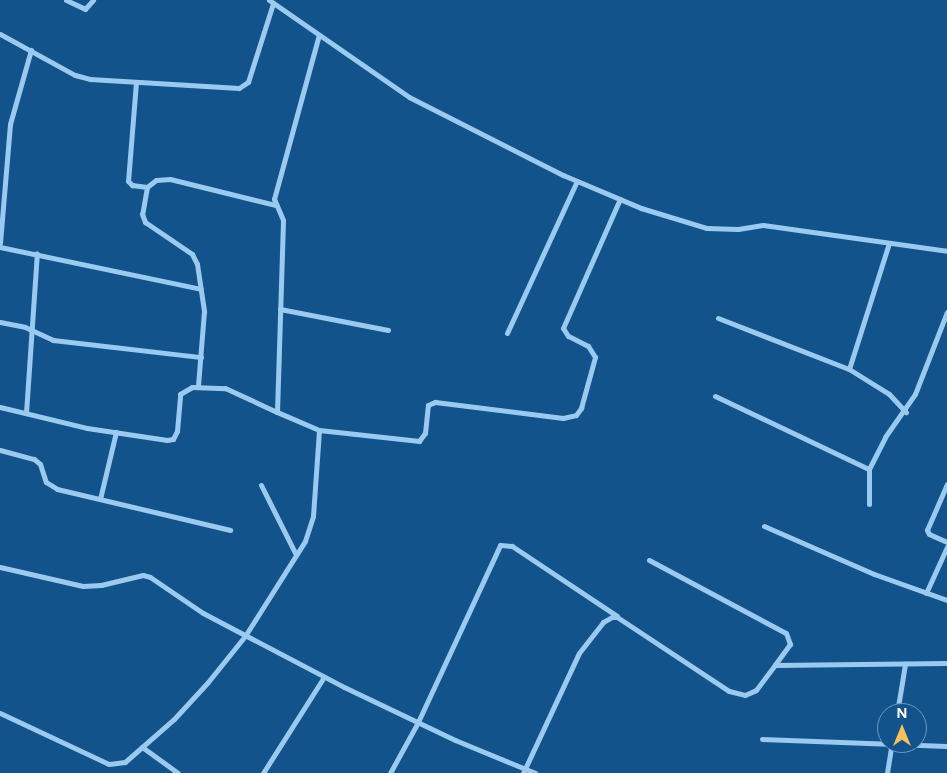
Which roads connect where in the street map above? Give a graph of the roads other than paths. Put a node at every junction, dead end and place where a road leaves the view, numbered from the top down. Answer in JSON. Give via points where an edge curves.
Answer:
{"nodes":[{"id":1,"x":66,"y":0,"type":"edge"},
{"id":2,"x":92,"y":0,"type":"edge"},
{"id":3,"x":271,"y":2,"type":"edge"},
{"id":4,"x":0,"y":34,"type":"edge"},
{"id":5,"x":319,"y":35,"type":"junction"},
{"id":6,"x":31,"y":50,"type":"junction"},
{"id":7,"x":136,"y":82,"type":"junction"},
{"id":8,"x":577,"y":181,"type":"junction"},
{"id":9,"x":147,"y":187,"type":"junction"},
{"id":10,"x":620,"y":199,"type":"junction"},
{"id":11,"x":275,"y":205,"type":"junction"},
{"id":12,"x":889,"y":243,"type":"junction"},
{"id":13,"x":0,"y":245,"type":"edge"},
{"id":14,"x":947,"y":251,"type":"edge"},
{"id":15,"x":38,"y":253,"type":"junction"},
{"id":16,"x":201,"y":289,"type":"junction"},
{"id":17,"x":280,"y":309,"type":"junction"},
{"id":18,"x":947,"y":312,"type":"edge"},
{"id":19,"x":718,"y":318,"type":"dead end"},
{"id":20,"x":0,"y":322,"type":"edge"},
{"id":21,"x":388,"y":330,"type":"dead end"},
{"id":22,"x":32,"y":331,"type":"junction"},
{"id":23,"x":508,"y":333,"type":"dead end"},
{"id":24,"x":201,"y":357,"type":"junction"},
{"id":25,"x":849,"y":369,"type":"junction"},
{"id":26,"x":198,"y":386,"type":"junction"},
{"id":27,"x":715,"y":396,"type":"dead end"},
{"id":28,"x":0,"y":407,"type":"edge"},
{"id":29,"x":277,"y":412,"type":"junction"},
{"id":30,"x":906,"y":412,"type":"junction"},
{"id":31,"x":26,"y":413,"type":"junction"},
{"id":32,"x":319,"y":430,"type":"junction"},
{"id":33,"x":116,"y":432,"type":"junction"},
{"id":34,"x":0,"y":450,"type":"edge"},
{"id":35,"x":869,"y":469,"type":"junction"},
{"id":36,"x":947,"y":484,"type":"edge"},
{"id":37,"x":261,"y":485,"type":"dead end"},
{"id":38,"x":100,"y":500,"type":"junction"},
{"id":39,"x":869,"y":504,"type":"dead end"},
{"id":40,"x":764,"y":526,"type":"dead end"},
{"id":41,"x":230,"y":530,"type":"dead end"},
{"id":42,"x":947,"y":542,"type":"edge"},
{"id":43,"x":947,"y":547,"type":"edge"},
{"id":44,"x":296,"y":555,"type":"junction"},
{"id":45,"x":649,"y":560,"type":"dead end"},
{"id":46,"x":0,"y":567,"type":"edge"},
{"id":47,"x":926,"y":594,"type":"junction"},
{"id":48,"x":947,"y":600,"type":"edge"},
{"id":49,"x":618,"y":617,"type":"junction"},
{"id":50,"x":245,"y":636,"type":"junction"},
{"id":51,"x":947,"y":663,"type":"edge"},
{"id":52,"x":905,"y":664,"type":"junction"},
{"id":53,"x":775,"y":665,"type":"junction"},
{"id":54,"x":324,"y":677,"type":"junction"},
{"id":55,"x":899,"y":703,"type":"edge"},
{"id":56,"x":0,"y":713,"type":"edge"},
{"id":57,"x":418,"y":722,"type":"junction"},
{"id":58,"x":762,"y":739,"type":"dead end"},
{"id":59,"x":877,"y":743,"type":"edge"},
{"id":60,"x":927,"y":745,"type":"edge"},
{"id":61,"x":947,"y":746,"type":"edge"},
{"id":62,"x":142,"y":747,"type":"junction"},
{"id":63,"x":890,"y":753,"type":"edge"},
{"id":64,"x":524,"y":771,"type":"edge"},
{"id":65,"x":178,"y":773,"type":"edge"},
{"id":66,"x":264,"y":773,"type":"edge"},
{"id":67,"x":390,"y":773,"type":"edge"},
{"id":68,"x":534,"y":773,"type":"edge"},
{"id":69,"x":887,"y":773,"type":"edge"}],
"edges":[{"from":1,"to":2,"type":"street","via":[[85,8]]},
{"from":3,"to":5,"type":"street"},
{"from":3,"to":7,"type":"street","via":[[248,82],[243,87]]},
{"from":4,"to":6,"type":"street"},
{"from":5,"to":8,"type":"street","via":[[409,97]]},
{"from":5,"to":11,"type":"street","via":[[275,191]]},
{"from":6,"to":7,"type":"street","via":[[75,75]]},
{"from":6,"to":13,"type":"street","via":[[10,124]]},
{"from":7,"to":9,"type":"street","via":[[128,181],[132,185]]},
{"from":8,"to":10,"type":"street"},
{"from":8,"to":23,"type":"street"},
{"from":9,"to":11,"type":"street","via":[[156,180],[170,179]]},
{"from":9,"to":16,"type":"street","via":[[142,214],[145,222],[192,254]]},
{"from":10,"to":12,"type":"street","via":[[707,228],[738,229],[763,225]]},
{"from":10,"to":32,"type":"street","via":[[563,328],[568,336],[588,346],[595,357],[581,408],[576,415],[563,418],[435,402],[428,405],[425,433],[419,441]]},
{"from":11,"to":17,"type":"street","via":[[283,220]]},
{"from":12,"to":14,"type":"street"},
{"from":12,"to":25,"type":"street"},
{"from":13,"to":15,"type":"street"},
{"from":15,"to":16,"type":"street"},
{"from":15,"to":22,"type":"street"},
{"from":16,"to":24,"type":"street","via":[[204,310]]},
{"from":17,"to":21,"type":"street"},
{"from":17,"to":29,"type":"street"},
{"from":18,"to":30,"type":"street"},
{"from":19,"to":25,"type":"street"},
{"from":20,"to":22,"type":"street"},
{"from":22,"to":24,"type":"street","via":[[53,340]]},
{"from":22,"to":31,"type":"street"},
{"from":24,"to":26,"type":"street"},
{"from":25,"to":30,"type":"street","via":[[889,394]]},
{"from":26,"to":29,"type":"street","via":[[225,388]]},
{"from":26,"to":33,"type":"street","via":[[185,389],[180,394],[177,431],[173,439]]},
{"from":27,"to":35,"type":"street"},
{"from":28,"to":31,"type":"street"},
{"from":29,"to":32,"type":"street"},
{"from":30,"to":35,"type":"street","via":[[885,437]]},
{"from":31,"to":33,"type":"street"},
{"from":32,"to":44,"type":"street","via":[[314,516],[311,530]]},
{"from":33,"to":38,"type":"street"},
{"from":34,"to":38,"type":"street","via":[[34,459],[52,487]]},
{"from":35,"to":39,"type":"street"},
{"from":36,"to":42,"type":"street","via":[[927,530]]},
{"from":37,"to":44,"type":"street"},
{"from":38,"to":41,"type":"street"},
{"from":40,"to":47,"type":"street"},
{"from":43,"to":47,"type":"street"},
{"from":44,"to":50,"type":"street"},
{"from":45,"to":53,"type":"street","via":[[786,633],[790,644]]},
{"from":46,"to":50,"type":"street","via":[[83,586],[143,575],[157,580],[203,613]]},
{"from":47,"to":48,"type":"street"},
{"from":49,"to":53,"type":"street","via":[[738,694],[752,694]]},
{"from":49,"to":57,"type":"street","via":[[512,546],[500,545]]},
{"from":49,"to":64,"type":"street","via":[[602,622],[579,654]]},
{"from":50,"to":54,"type":"street"},
{"from":50,"to":62,"type":"street","via":[[202,688]]},
{"from":51,"to":52,"type":"street"},
{"from":52,"to":53,"type":"street"},
{"from":52,"to":55,"type":"street"},
{"from":54,"to":57,"type":"street"},
{"from":54,"to":66,"type":"street"},
{"from":56,"to":62,"type":"street","via":[[115,766]]},
{"from":57,"to":64,"type":"street"},
{"from":57,"to":67,"type":"street"},
{"from":58,"to":59,"type":"street"},
{"from":60,"to":61,"type":"street"},
{"from":62,"to":65,"type":"street"},
{"from":63,"to":69,"type":"street"},
{"from":64,"to":68,"type":"street"}]}
